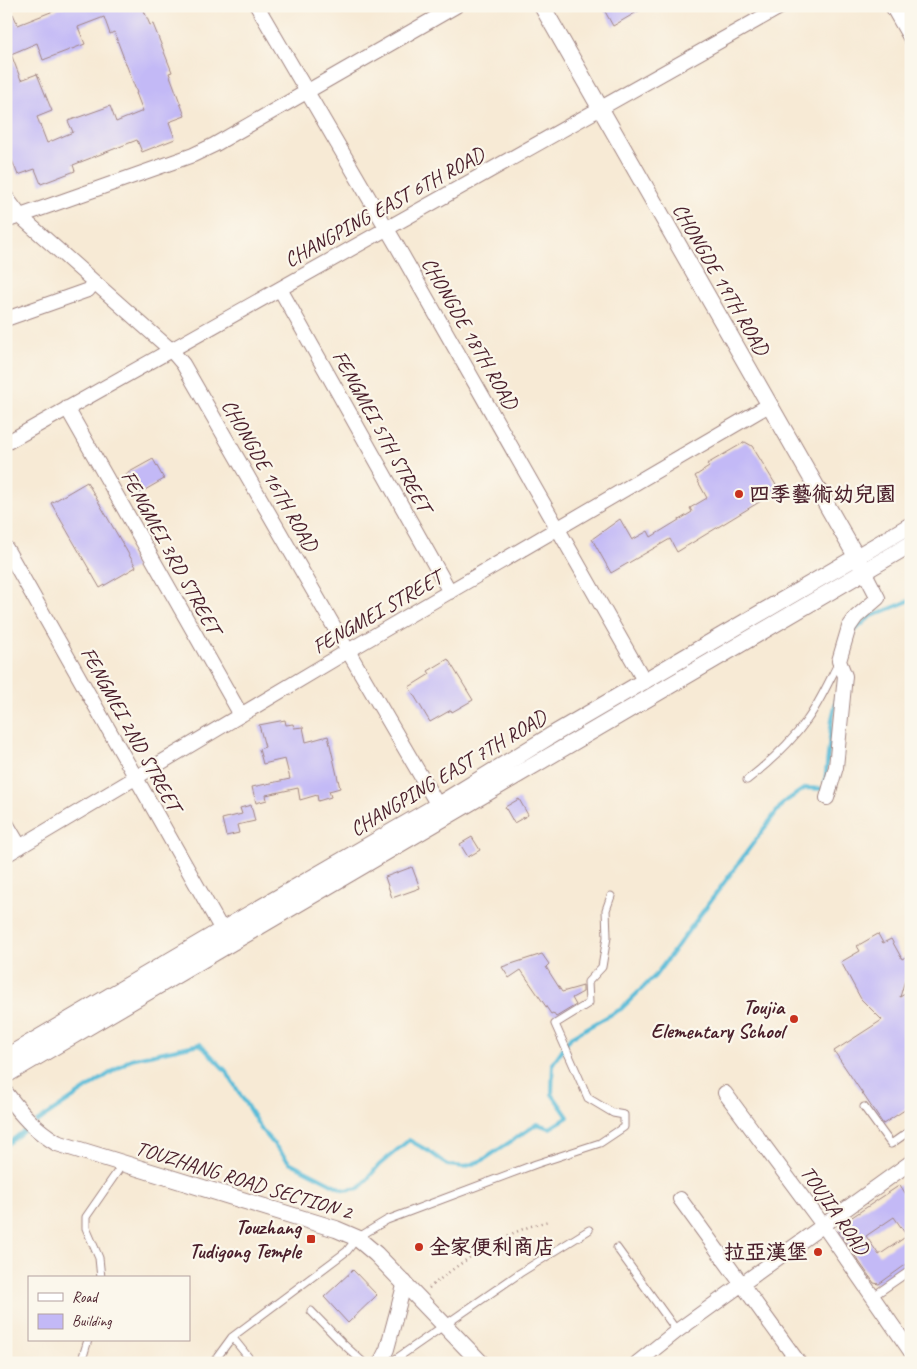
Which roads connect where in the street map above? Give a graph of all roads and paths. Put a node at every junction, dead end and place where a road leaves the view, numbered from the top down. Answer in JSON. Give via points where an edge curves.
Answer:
{"nodes":[{"id":1,"x":257,"y":6,"type":"edge"},
{"id":2,"x":456,"y":6,"type":"edge"},
{"id":3,"x":542,"y":6,"type":"edge"},
{"id":4,"x":782,"y":6,"type":"edge"},
{"id":5,"x":892,"y":6,"type":"edge"},
{"id":6,"x":911,"y":39,"type":"edge"},
{"id":7,"x":308,"y":91,"type":"junction"},
{"id":8,"x":600,"y":109,"type":"junction"},
{"id":9,"x":6,"y":197,"type":"edge"},
{"id":10,"x":21,"y":217,"type":"junction"},
{"id":11,"x":6,"y":221,"type":"edge"},
{"id":12,"x":386,"y":228,"type":"junction"},
{"id":13,"x":94,"y":282,"type":"junction"},
{"id":14,"x":280,"y":289,"type":"junction"},
{"id":15,"x":6,"y":319,"type":"edge"},
{"id":16,"x":171,"y":350,"type":"junction"},
{"id":17,"x":769,"y":405,"type":"junction"},
{"id":18,"x":67,"y":408,"type":"junction"},
{"id":19,"x":6,"y":443,"type":"edge"},
{"id":20,"x":911,"y":525,"type":"edge"},
{"id":21,"x":558,"y":528,"type":"junction"},
{"id":22,"x":911,"y":544,"type":"edge"},
{"id":23,"x":6,"y":548,"type":"edge"},
{"id":24,"x":856,"y":556,"type":"junction"},
{"id":25,"x":864,"y":572,"type":"junction"},
{"id":26,"x":450,"y":592,"type":"junction"},
{"id":27,"x":348,"y":652,"type":"junction"},
{"id":28,"x":839,"y":662,"type":"junction"},
{"id":29,"x":645,"y":682,"type":"junction"},
{"id":30,"x":241,"y":715,"type":"junction"},
{"id":31,"x":136,"y":778,"type":"junction"},
{"id":32,"x":747,"y":780,"type":"dead end"},
{"id":33,"x":828,"y":798,"type":"dead end"},
{"id":34,"x":442,"y":811,"type":"junction"},
{"id":35,"x":6,"y":823,"type":"edge"},
{"id":36,"x":20,"y":847,"type":"junction"},
{"id":37,"x":6,"y":855,"type":"edge"},
{"id":38,"x":611,"y":896,"type":"dead end"},
{"id":39,"x":222,"y":930,"type":"junction"},
{"id":40,"x":6,"y":1057,"type":"edge"},
{"id":41,"x":6,"y":1074,"type":"edge"},
{"id":42,"x":725,"y":1093,"type":"dead end"},
{"id":43,"x":6,"y":1094,"type":"edge"},
{"id":44,"x":864,"y":1107,"type":"dead end"},
{"id":45,"x":911,"y":1130,"type":"edge"},
{"id":46,"x":911,"y":1162,"type":"edge"},
{"id":47,"x":122,"y":1165,"type":"junction"},
{"id":48,"x":680,"y":1199,"type":"dead end"},
{"id":49,"x":549,"y":1221,"type":"dead end"},
{"id":50,"x":823,"y":1225,"type":"junction"},
{"id":51,"x":589,"y":1230,"type":"dead end"},
{"id":52,"x":357,"y":1238,"type":"junction"},
{"id":53,"x":618,"y":1248,"type":"dead end"},
{"id":54,"x":911,"y":1270,"type":"edge"},
{"id":55,"x":101,"y":1276,"type":"edge"},
{"id":56,"x":405,"y":1282,"type":"junction"},
{"id":57,"x":742,"y":1283,"type":"junction"},
{"id":58,"x":418,"y":1297,"type":"junction"},
{"id":59,"x":872,"y":1297,"type":"junction"},
{"id":60,"x":310,"y":1311,"type":"dead end"},
{"id":61,"x":444,"y":1325,"type":"junction"},
{"id":62,"x":677,"y":1331,"type":"junction"},
{"id":63,"x":232,"y":1337,"type":"junction"},
{"id":64,"x":87,"y":1342,"type":"edge"},
{"id":65,"x":911,"y":1352,"type":"edge"},
{"id":66,"x":81,"y":1363,"type":"edge"},
{"id":67,"x":214,"y":1363,"type":"edge"},
{"id":68,"x":253,"y":1363,"type":"edge"},
{"id":69,"x":364,"y":1363,"type":"edge"},
{"id":70,"x":380,"y":1363,"type":"edge"},
{"id":71,"x":390,"y":1363,"type":"edge"},
{"id":72,"x":481,"y":1363,"type":"edge"},
{"id":73,"x":637,"y":1363,"type":"edge"},
{"id":74,"x":799,"y":1363,"type":"edge"}],
"edges":[{"from":1,"to":7,"type":"street","name":"CHONGDE 18TH ROAD"},
{"from":2,"to":7,"type":"street"},
{"from":3,"to":8,"type":"street","name":"CHONGDE 19TH ROAD"},
{"from":4,"to":8,"type":"street","name":"CHANGPING EAST 6TH ROAD"},
{"from":5,"to":6,"type":"street"},
{"from":7,"to":10,"type":"street","via":[[193,155]]},
{"from":7,"to":12,"type":"street","name":"CHONGDE 18TH ROAD"},
{"from":8,"to":12,"type":"street","name":"CHANGPING EAST 6TH ROAD"},
{"from":8,"to":17,"type":"street","name":"CHONGDE 19TH ROAD"},
{"from":9,"to":10,"type":"street","name":"CHONGDE 16TH ROAD"},
{"from":10,"to":11,"type":"street"},
{"from":10,"to":13,"type":"street","name":"CHONGDE 16TH ROAD"},
{"from":12,"to":14,"type":"street","name":"CHANGPING EAST 6TH ROAD"},
{"from":12,"to":21,"type":"street","name":"CHONGDE 18TH ROAD"},
{"from":13,"to":15,"type":"street","via":[[88,290]]},
{"from":13,"to":16,"type":"street","name":"CHONGDE 16TH ROAD"},
{"from":14,"to":16,"type":"street","name":"CHANGPING EAST 6TH ROAD"},
{"from":14,"to":26,"type":"street","name":"FENGMEI 5TH STREET"},
{"from":16,"to":18,"type":"street","name":"CHANGPING EAST 6TH ROAD"},
{"from":16,"to":27,"type":"street","name":"CHONGDE 16TH ROAD","via":[[183,364]]},
{"from":17,"to":21,"type":"street","name":"FENGMEI STREET"},
{"from":17,"to":24,"type":"street","name":"CHONGDE 19TH ROAD"},
{"from":18,"to":19,"type":"street","name":"CHANGPING EAST 6TH ROAD"},
{"from":18,"to":30,"type":"street","name":"FENGMEI 3RD STREET"},
{"from":20,"to":24,"type":"street","name":"CHANGPING EAST 7TH ROAD"},
{"from":21,"to":26,"type":"street","name":"FENGMEI STREET"},
{"from":21,"to":29,"type":"street","name":"CHONGDE 18TH ROAD"},
{"from":22,"to":25,"type":"street","name":"CHANGPING EAST 7TH ROAD"},
{"from":23,"to":31,"type":"street","name":"FENGMEI 2ND STREET"},
{"from":24,"to":25,"type":"street","name":"CHONGDE 19TH ROAD"},
{"from":24,"to":29,"type":"street","name":"CHANGPING EAST 7TH ROAD"},
{"from":25,"to":28,"type":"street","via":[[878,598],[856,617],[849,628]]},
{"from":25,"to":34,"type":"street","name":"CHANGPING EAST 7TH ROAD"},
{"from":26,"to":27,"type":"street","name":"FENGMEI STREET"},
{"from":27,"to":30,"type":"street","name":"FENGMEI STREET"},
{"from":27,"to":34,"type":"street","name":"CHONGDE 16TH ROAD"},
{"from":28,"to":32,"type":"lane","via":[[808,719],[786,747]]},
{"from":28,"to":33,"type":"street","via":[[845,676],[836,767]]},
{"from":29,"to":34,"type":"street","name":"CHANGPING EAST 7TH ROAD","via":[[552,735]]},
{"from":30,"to":31,"type":"street","name":"FENGMEI STREET"},
{"from":31,"to":36,"type":"street","name":"FENGMEI STREET"},
{"from":31,"to":39,"type":"street","name":"FENGMEI 2ND STREET"},
{"from":34,"to":39,"type":"street","name":"CHANGPING EAST 7TH ROAD"},
{"from":34,"to":41,"type":"street","name":"CHANGPING EAST 7TH ROAD"},
{"from":35,"to":36,"type":"street"},
{"from":36,"to":37,"type":"street","name":"FENGMEI STREET"},
{"from":38,"to":52,"type":"lane","via":[[606,910],[607,937],[602,967],[588,982],[589,1003],[555,1024],[588,1098],[613,1113],[624,1115],[624,1127],[600,1142],[387,1220]]},
{"from":39,"to":40,"type":"street","name":"CHANGPING EAST 7TH ROAD"},
{"from":42,"to":50,"type":"street","name":"TOUJIA ROAD"},
{"from":43,"to":47,"type":"street","name":"TOUZHANG ROAD SECTION 2","via":[[39,1133],[57,1144]]},
{"from":44,"to":45,"type":"lane","via":[[891,1144]]},
{"from":46,"to":50,"type":"street"},
{"from":47,"to":52,"type":"street","name":"TOUZHANG ROAD SECTION 2"},
{"from":47,"to":55,"type":"lane","via":[[86,1217],[86,1228],[99,1258]]},
{"from":48,"to":57,"type":"street"},
{"from":49,"to":58,"type":"path","via":[[531,1225],[491,1245],[450,1271]]},
{"from":50,"to":57,"type":"street"},
{"from":50,"to":59,"type":"street","name":"TOUJIA ROAD"},
{"from":51,"to":61,"type":"lane","via":[[520,1272]]},
{"from":52,"to":56,"type":"street","name":"TOUZHANG ROAD SECTION 2"},
{"from":52,"to":63,"type":"lane","via":[[347,1251]]},
{"from":53,"to":62,"type":"lane"},
{"from":54,"to":59,"type":"lane"},
{"from":56,"to":58,"type":"street","name":"TOUZHANG ROAD SECTION 2"},
{"from":56,"to":70,"type":"street"},
{"from":57,"to":62,"type":"street"},
{"from":57,"to":74,"type":"street"},
{"from":58,"to":61,"type":"street","name":"TOUZHANG ROAD SECTION 2"},
{"from":59,"to":65,"type":"street","name":"TOUJIA ROAD"},
{"from":60,"to":69,"type":"lane"},
{"from":61,"to":71,"type":"lane"},
{"from":61,"to":72,"type":"street","name":"TOUZHANG ROAD SECTION 2"},
{"from":62,"to":73,"type":"street"},
{"from":63,"to":67,"type":"lane"},
{"from":63,"to":68,"type":"lane"},
{"from":64,"to":66,"type":"lane"}]}
